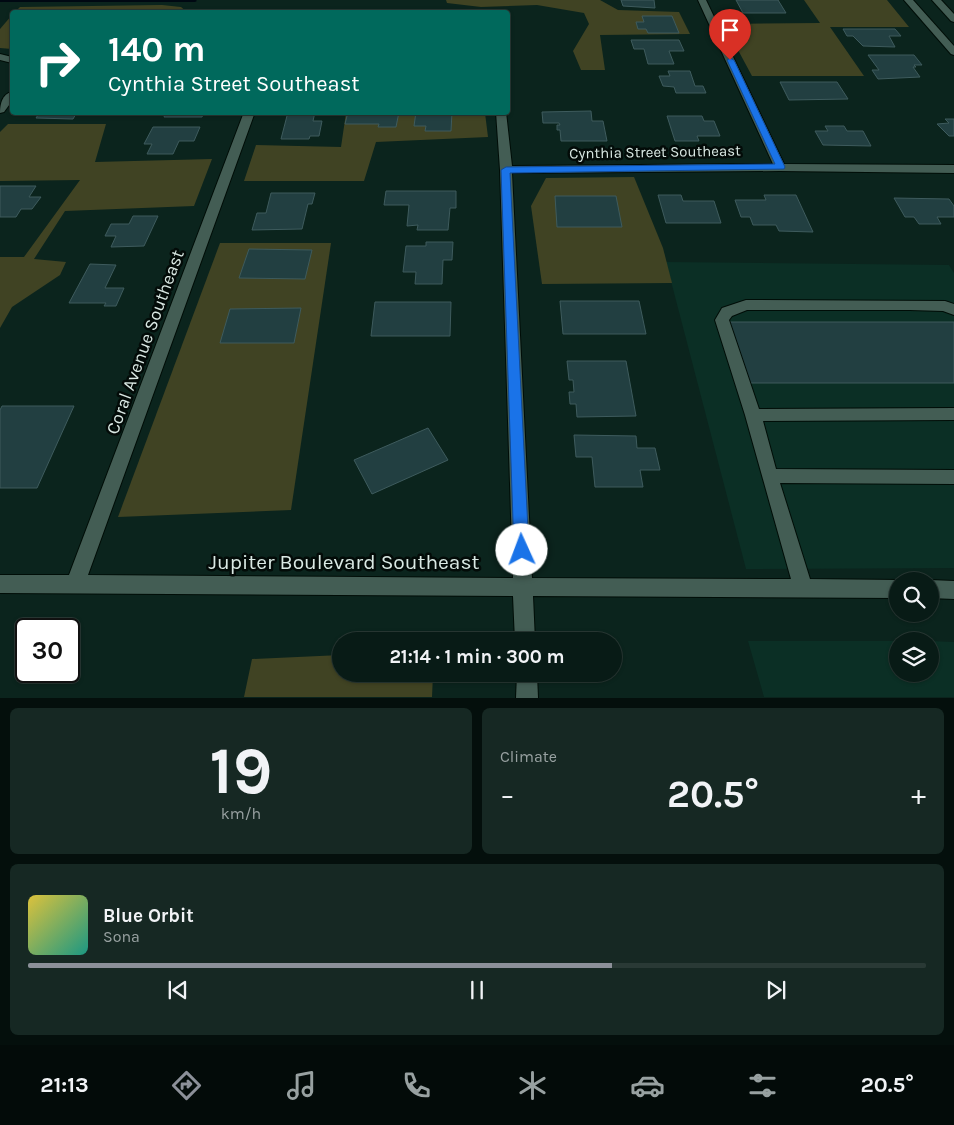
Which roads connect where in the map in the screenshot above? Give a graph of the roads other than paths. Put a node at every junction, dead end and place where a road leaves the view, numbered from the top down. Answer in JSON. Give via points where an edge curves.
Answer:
{"nodes":[{"id":1,"x":702,"y":0,"type":"edge"},
{"id":2,"x":908,"y":0,"type":"edge"},
{"id":3,"x":936,"y":0,"type":"edge"},
{"id":4,"x":954,"y":19,"type":"edge"},
{"id":5,"x":954,"y":52,"type":"edge"},
{"id":6,"x":10,"y":98,"type":"edge"},
{"id":7,"x":0,"y":110,"type":"edge"},
{"id":8,"x":249,"y":115,"type":"edge"},
{"id":9,"x":501,"y":115,"type":"edge"},
{"id":10,"x":780,"y":167,"type":"junction"},
{"id":11,"x":954,"y":169,"type":"edge"},
{"id":12,"x":506,"y":170,"type":"junction"},
{"id":13,"x":954,"y":310,"type":"edge"},
{"id":14,"x":954,"y":414,"type":"edge"},
{"id":15,"x":753,"y":415,"type":"junction"},
{"id":16,"x":769,"y":476,"type":"junction"},
{"id":17,"x":954,"y":477,"type":"edge"},
{"id":18,"x":0,"y":584,"type":"edge"},
{"id":19,"x":74,"y":584,"type":"junction"},
{"id":20,"x":523,"y":586,"type":"junction"},
{"id":21,"x":802,"y":589,"type":"junction"},
{"id":22,"x":889,"y":589,"type":"edge"},
{"id":23,"x":939,"y":589,"type":"edge"},
{"id":24,"x":954,"y":590,"type":"edge"},
{"id":25,"x":525,"y":632,"type":"edge"},
{"id":26,"x":526,"y":682,"type":"edge"},
{"id":27,"x":527,"y":698,"type":"edge"}],
"edges":[{"from":1,"to":10,"type":"street"},
{"from":2,"to":5,"type":"street"},
{"from":3,"to":4,"type":"street"},
{"from":6,"to":7,"type":"street"},
{"from":8,"to":19,"type":"street","name":"Coral Avenue Southeast"},
{"from":9,"to":12,"type":"street"},
{"from":10,"to":11,"type":"street","name":"Cynthia Street Southeast"},
{"from":10,"to":12,"type":"street","name":"Cynthia Street Southeast"},
{"from":12,"to":20,"type":"street"},
{"from":13,"to":15,"type":"street","via":[[945,306],[746,305],[727,312],[722,320]]},
{"from":14,"to":15,"type":"street"},
{"from":15,"to":16,"type":"street"},
{"from":16,"to":17,"type":"street"},
{"from":16,"to":21,"type":"street"},
{"from":18,"to":19,"type":"street","name":"Jupiter Boulevard Southeast"},
{"from":19,"to":20,"type":"street","name":"Jupiter Boulevard Southeast"},
{"from":20,"to":21,"type":"street","name":"Jupiter Boulevard Southeast"},
{"from":20,"to":25,"type":"street"},
{"from":21,"to":22,"type":"street","name":"Jupiter Boulevard Southeast"},
{"from":23,"to":24,"type":"street"},
{"from":26,"to":27,"type":"street"}]}
